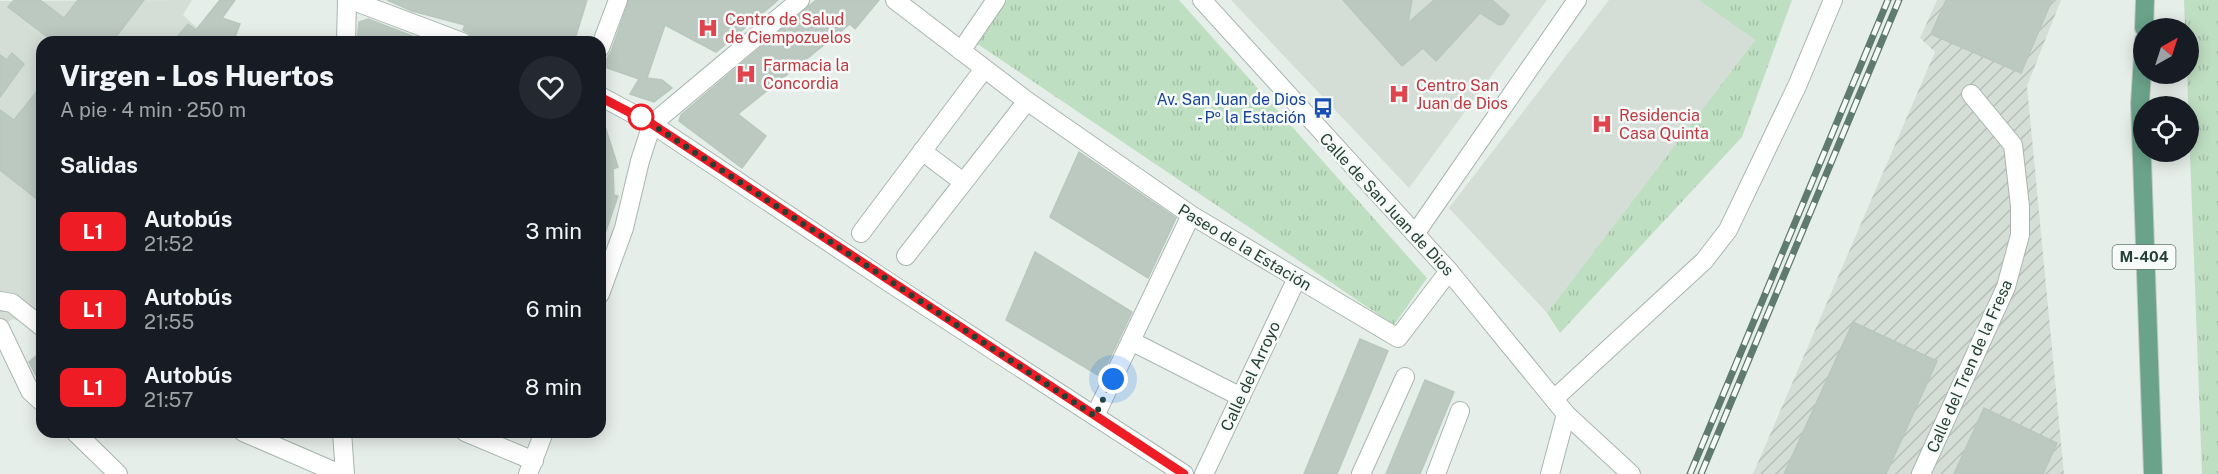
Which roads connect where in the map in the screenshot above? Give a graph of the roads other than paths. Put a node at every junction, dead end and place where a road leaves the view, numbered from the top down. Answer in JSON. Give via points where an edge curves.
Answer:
{"nodes":[{"id":1,"x":346,"y":0,"type":"edge"},
{"id":2,"x":351,"y":0,"type":"edge"},
{"id":3,"x":618,"y":0,"type":"edge"},
{"id":4,"x":800,"y":0,"type":"edge"},
{"id":5,"x":895,"y":0,"type":"edge"},
{"id":6,"x":996,"y":0,"type":"edge"},
{"id":7,"x":1202,"y":0,"type":"edge"},
{"id":8,"x":1576,"y":0,"type":"edge"},
{"id":9,"x":1833,"y":0,"type":"edge"},
{"id":10,"x":2145,"y":0,"type":"edge"},
{"id":11,"x":371,"y":4,"type":"edge"},
{"id":12,"x":2144,"y":18,"type":"edge"},
{"id":13,"x":346,"y":36,"type":"edge"},
{"id":14,"x":448,"y":36,"type":"edge"},
{"id":15,"x":604,"y":36,"type":"edge"},
{"id":16,"x":961,"y":51,"type":"junction"},
{"id":17,"x":984,"y":69,"type":"junction"},
{"id":18,"x":2141,"y":84,"type":"edge"},
{"id":19,"x":1971,"y":94,"type":"dead end"},
{"id":20,"x":606,"y":99,"type":"edge"},
{"id":21,"x":1027,"y":101,"type":"junction"},
{"id":22,"x":652,"y":124,"type":"junction"},
{"id":23,"x":922,"y":151,"type":"junction"},
{"id":24,"x":963,"y":182,"type":"junction"},
{"id":25,"x":1191,"y":215,"type":"junction"},
{"id":26,"x":861,"y":233,"type":"dead end"},
{"id":27,"x":1415,"y":234,"type":"junction"},
{"id":28,"x":906,"y":256,"type":"dead end"},
{"id":29,"x":1449,"y":271,"type":"junction"},
{"id":30,"x":606,"y":278,"type":"edge"},
{"id":31,"x":1297,"y":278,"type":"junction"},
{"id":32,"x":0,"y":302,"type":"edge"},
{"id":33,"x":36,"y":322,"type":"edge"},
{"id":34,"x":0,"y":328,"type":"edge"},
{"id":35,"x":1131,"y":341,"type":"junction"},
{"id":36,"x":1405,"y":377,"type":"dead end"},
{"id":37,"x":36,"y":396,"type":"edge"},
{"id":38,"x":1241,"y":397,"type":"junction"},
{"id":39,"x":1554,"y":399,"type":"junction"},
{"id":40,"x":1460,"y":411,"type":"dead end"},
{"id":41,"x":1566,"y":414,"type":"junction"},
{"id":42,"x":1095,"y":416,"type":"junction"},
{"id":43,"x":81,"y":438,"type":"edge"},
{"id":44,"x":257,"y":438,"type":"edge"},
{"id":45,"x":342,"y":438,"type":"edge"},
{"id":46,"x":476,"y":438,"type":"edge"},
{"id":47,"x":542,"y":438,"type":"edge"},
{"id":48,"x":531,"y":467,"type":"edge"},
{"id":49,"x":117,"y":474,"type":"edge"},
{"id":50,"x":340,"y":474,"type":"edge"},
{"id":51,"x":345,"y":474,"type":"edge"},
{"id":52,"x":1184,"y":474,"type":"edge"},
{"id":53,"x":1204,"y":474,"type":"edge"},
{"id":54,"x":1361,"y":474,"type":"edge"},
{"id":55,"x":1436,"y":474,"type":"edge"},
{"id":56,"x":1550,"y":474,"type":"edge"},
{"id":57,"x":1631,"y":474,"type":"edge"},
{"id":58,"x":1921,"y":474,"type":"edge"},
{"id":59,"x":2153,"y":474,"type":"edge"}],
"edges":[{"from":1,"to":13,"type":"street"},
{"from":2,"to":11,"type":"street"},
{"from":3,"to":15,"type":"street"},
{"from":4,"to":22,"type":"street"},
{"from":5,"to":16,"type":"street","name":"Paseo de la Estación"},
{"from":6,"to":16,"type":"street"},
{"from":7,"to":27,"type":"street","name":"Calle de San Juan de Dios"},
{"from":8,"to":27,"type":"street"},
{"from":9,"to":39,"type":"street","via":[[1728,230],[1704,261]]},
{"from":10,"to":12,"type":"main road"},
{"from":11,"to":14,"type":"street"},
{"from":16,"to":17,"type":"street","name":"Paseo de la Estación"},
{"from":17,"to":21,"type":"street","name":"Paseo de la Estación"},
{"from":17,"to":23,"type":"street"},
{"from":18,"to":59,"type":"main road","number":"M-404"},
{"from":19,"to":58,"type":"street","name":"Calle del Tren de la Fresa","via":[[2013,145],[2020,235],[2006,286]]},
{"from":20,"to":22,"type":"street"},
{"from":21,"to":24,"type":"street"},
{"from":21,"to":25,"type":"street","name":"Paseo de la Estación"},
{"from":22,"to":30,"type":"street","via":[[624,228]]},
{"from":22,"to":42,"type":"street"},
{"from":23,"to":24,"type":"street"},
{"from":23,"to":26,"type":"street"},
{"from":24,"to":28,"type":"street"},
{"from":25,"to":31,"type":"street","name":"Paseo de la Estación"},
{"from":25,"to":35,"type":"street"},
{"from":27,"to":29,"type":"street","name":"Calle de San Juan de Dios"},
{"from":29,"to":31,"type":"street","name":"Paseo de la Estación","via":[[1398,338]]},
{"from":29,"to":39,"type":"street","name":"Calle de San Juan de Dios"},
{"from":31,"to":38,"type":"street","name":"Calle del Arroyo"},
{"from":32,"to":33,"type":"street","via":[[12,303]]},
{"from":34,"to":37,"type":"street"},
{"from":35,"to":38,"type":"street"},
{"from":35,"to":42,"type":"street"},
{"from":36,"to":54,"type":"street"},
{"from":38,"to":53,"type":"street","name":"Calle del Arroyo"},
{"from":39,"to":41,"type":"street","name":"Calle de San Juan de Dios"},
{"from":40,"to":55,"type":"street"},
{"from":41,"to":56,"type":"street"},
{"from":41,"to":57,"type":"street","name":"Calle de San Juan de Dios"},
{"from":42,"to":52,"type":"street"},
{"from":43,"to":49,"type":"street"},
{"from":44,"to":50,"type":"street"},
{"from":45,"to":51,"type":"street"},
{"from":46,"to":48,"type":"street"},
{"from":47,"to":48,"type":"street"}]}
